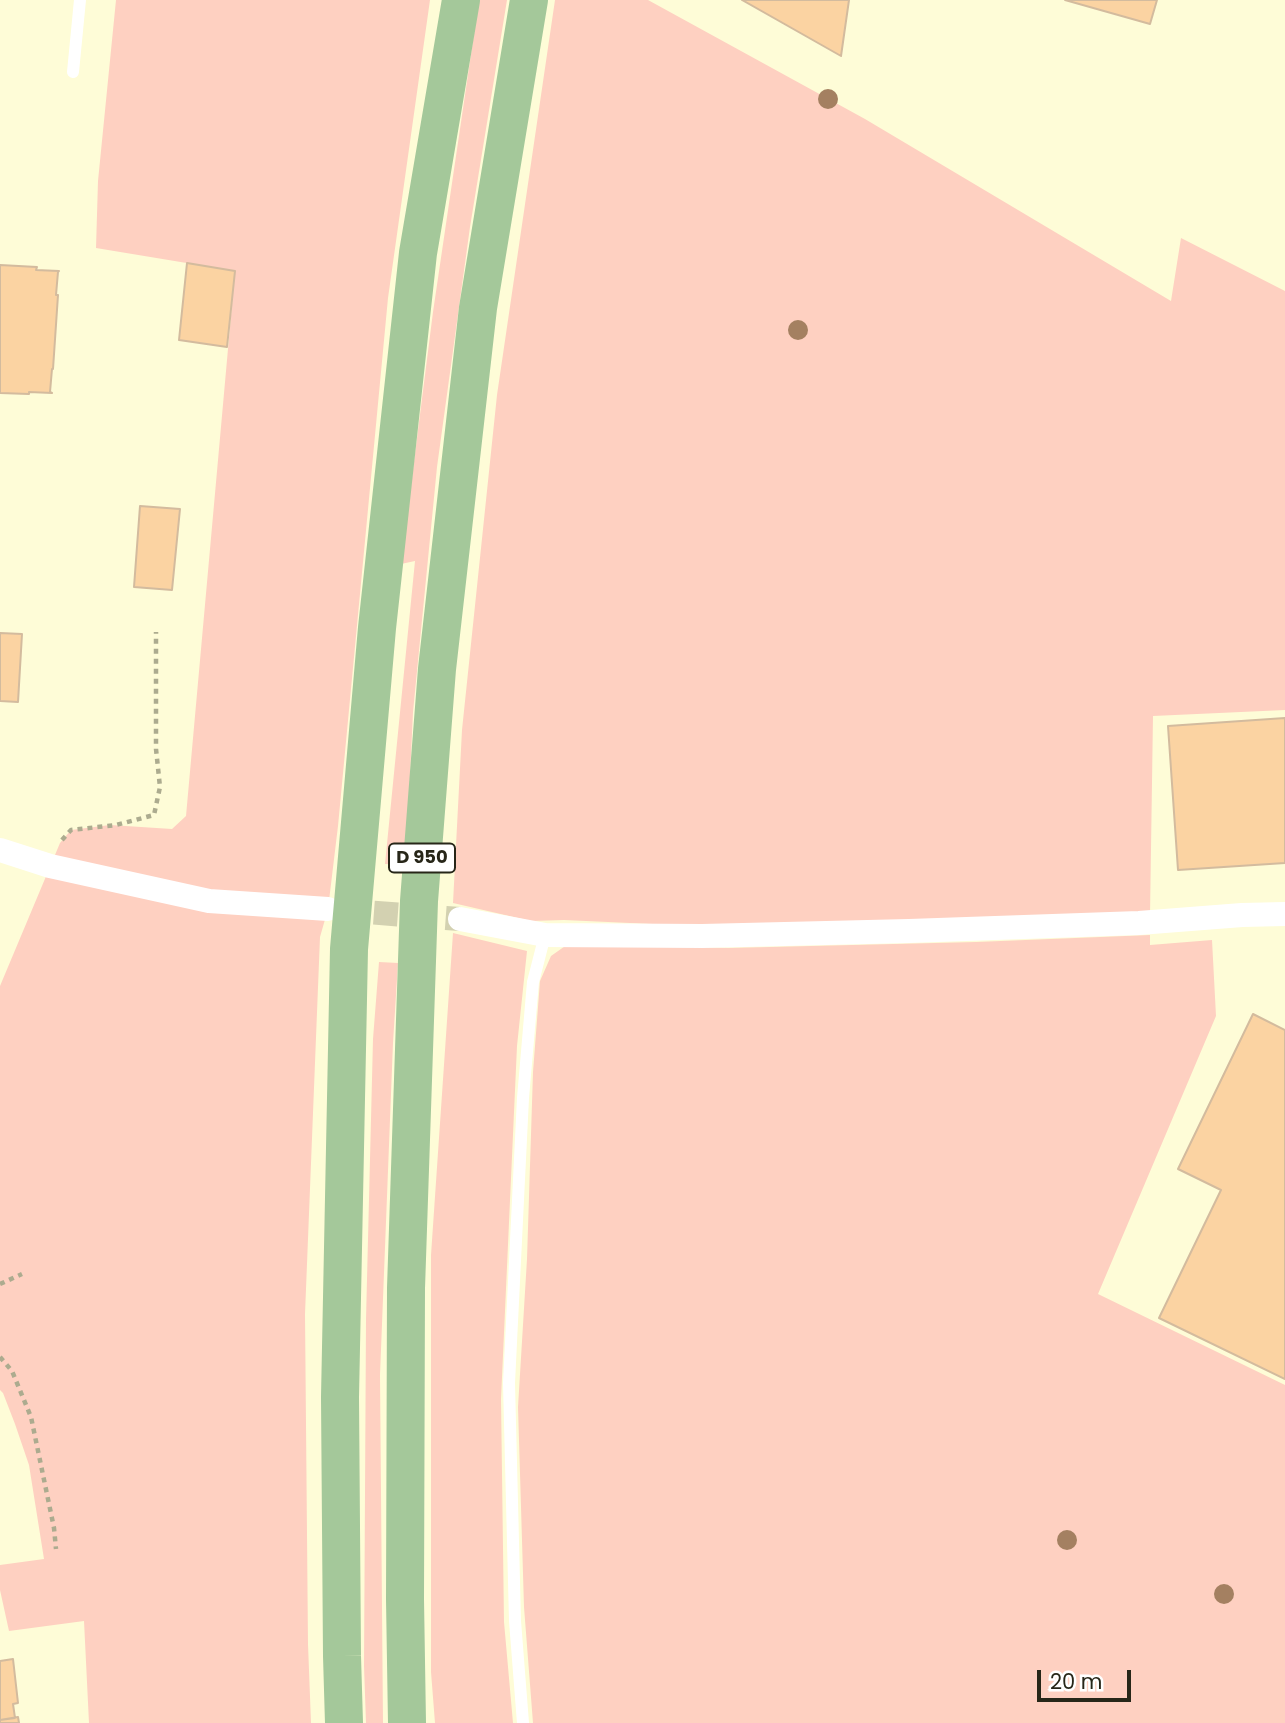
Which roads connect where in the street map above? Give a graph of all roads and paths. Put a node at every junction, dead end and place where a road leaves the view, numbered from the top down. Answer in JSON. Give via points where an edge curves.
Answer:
{"nodes":[{"id":1,"x":80,"y":0,"type":"edge"},
{"id":2,"x":461,"y":0,"type":"edge"},
{"id":3,"x":529,"y":0,"type":"edge"},
{"id":4,"x":73,"y":72,"type":"dead end"},
{"id":5,"x":156,"y":632,"type":"dead end"},
{"id":6,"x":0,"y":850,"type":"edge"},
{"id":7,"x":50,"y":866,"type":"junction"},
{"id":8,"x":328,"y":909,"type":"tunnel mouth"},
{"id":9,"x":1285,"y":914,"type":"edge"},
{"id":10,"x":460,"y":919,"type":"tunnel mouth"},
{"id":11,"x":545,"y":935,"type":"junction"},
{"id":12,"x":22,"y":1274,"type":"dead end"},
{"id":13,"x":0,"y":1284,"type":"edge"},
{"id":14,"x":0,"y":1357,"type":"edge"},
{"id":15,"x":56,"y":1549,"type":"dead end"},
{"id":16,"x":344,"y":1723,"type":"edge"},
{"id":17,"x":407,"y":1723,"type":"edge"},
{"id":18,"x":523,"y":1723,"type":"edge"}],
"edges":[{"from":1,"to":4,"type":"lane"},
{"from":2,"to":16,"type":"highway","via":[[418,253],[377,628],[349,949],[340,1397]]},
{"from":3,"to":17,"type":"highway","number":"D 950","via":[[478,308],[437,669],[419,901],[406,1288]]},
{"from":5,"to":7,"type":"path","via":[[160,787],[154,815],[71,830]]},
{"from":6,"to":7,"type":"street"},
{"from":7,"to":8,"type":"street","via":[[209,901]]},
{"from":9,"to":11,"type":"street","via":[[909,931]]},
{"from":10,"to":11,"type":"street"},
{"from":11,"to":18,"type":"lane","via":[[533,982],[523,1098],[509,1383],[515,1621]]},
{"from":12,"to":13,"type":"path"},
{"from":14,"to":15,"type":"path","via":[[12,1371],[31,1417]]}]}
